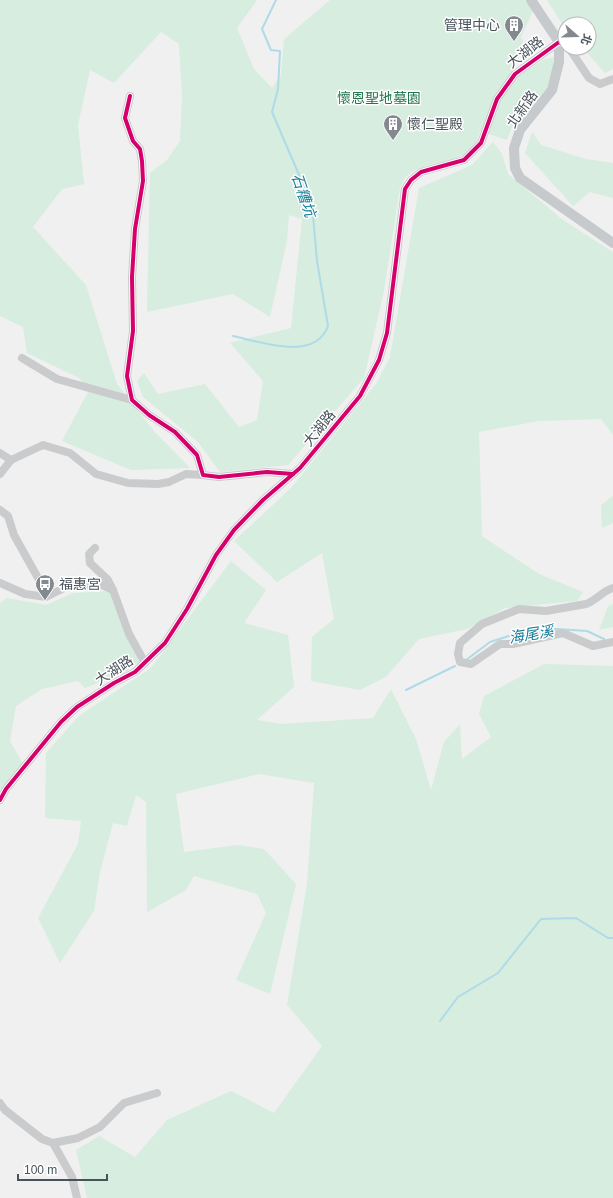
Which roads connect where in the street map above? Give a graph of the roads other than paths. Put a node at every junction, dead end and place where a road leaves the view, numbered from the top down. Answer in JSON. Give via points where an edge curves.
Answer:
{"nodes":[{"id":1,"x":531,"y":0,"type":"edge"},
{"id":2,"x":557,"y":37,"type":"edge"},
{"id":3,"x":557,"y":47,"type":"edge"},
{"id":4,"x":560,"y":56,"type":"edge"},
{"id":5,"x":574,"y":56,"type":"edge"},
{"id":6,"x":613,"y":80,"type":"edge"},
{"id":7,"x":130,"y":96,"type":"dead end"},
{"id":8,"x":613,"y":243,"type":"edge"},
{"id":9,"x":22,"y":358,"type":"dead end"},
{"id":10,"x":132,"y":400,"type":"junction"},
{"id":11,"x":0,"y":453,"type":"edge"},
{"id":12,"x":11,"y":460,"type":"junction"},
{"id":13,"x":0,"y":474,"type":"edge"},
{"id":14,"x":292,"y":474,"type":"junction"},
{"id":15,"x":203,"y":475,"type":"junction"},
{"id":16,"x":0,"y":510,"type":"edge"},
{"id":17,"x":95,"y":548,"type":"dead end"},
{"id":18,"x":0,"y":583,"type":"edge"},
{"id":19,"x":613,"y":588,"type":"edge"},
{"id":20,"x":113,"y":590,"type":"junction"},
{"id":21,"x":53,"y":593,"type":"junction"},
{"id":22,"x":613,"y":642,"type":"edge"},
{"id":23,"x":145,"y":663,"type":"junction"},
{"id":24,"x":0,"y":800,"type":"edge"},
{"id":25,"x":157,"y":1093,"type":"dead end"},
{"id":26,"x":0,"y":1103,"type":"edge"},
{"id":27,"x":53,"y":1143,"type":"junction"},
{"id":28,"x":77,"y":1198,"type":"edge"}],
"edges":[{"from":1,"to":2,"type":"main road"},
{"from":3,"to":14,"type":"street","name":"大湖路","via":[[515,74],[497,99],[481,143],[464,160],[421,172],[411,180],[405,190],[391,310],[378,360],[360,396],[300,468]]},
{"from":4,"to":8,"type":"main road","name":"北新路","via":[[552,90],[520,130],[514,148],[515,168],[520,178]]},
{"from":5,"to":6,"type":"street","via":[[589,78],[600,84]]},
{"from":7,"to":10,"type":"street","via":[[125,118],[133,141],[140,149],[143,181],[135,229],[132,277],[133,331],[127,376]]},
{"from":9,"to":10,"type":"street","via":[[57,379]]},
{"from":10,"to":15,"type":"street","via":[[175,432],[192,449],[197,455]]},
{"from":11,"to":12,"type":"street"},
{"from":12,"to":13,"type":"street"},
{"from":12,"to":15,"type":"street","via":[[43,445],[70,453],[96,474],[128,483],[158,484],[186,474]]},
{"from":14,"to":15,"type":"street","via":[[267,472],[219,477]]},
{"from":14,"to":23,"type":"street","name":"大湖路","via":[[234,530],[216,555],[187,609],[165,642]]},
{"from":16,"to":21,"type":"street","via":[[8,516],[14,535],[38,578]]},
{"from":17,"to":20,"type":"street","via":[[89,554],[90,563],[108,580]]},
{"from":18,"to":21,"type":"street","via":[[25,594],[46,597]]},
{"from":19,"to":22,"type":"street","via":[[605,590],[586,604],[546,611],[519,609],[482,624],[460,643],[458,654],[460,662],[471,664],[500,644],[513,644],[563,633],[593,646]]},
{"from":20,"to":21,"type":"street","via":[[100,584],[68,586]]},
{"from":20,"to":23,"type":"street","via":[[129,634]]},
{"from":23,"to":24,"type":"street","name":"大湖路","via":[[135,672],[78,707],[62,722],[6,789]]},
{"from":25,"to":27,"type":"street","via":[[124,1103],[100,1127],[78,1138]]},
{"from":26,"to":27,"type":"street","via":[[42,1139]]},
{"from":27,"to":28,"type":"street","via":[[72,1177]]}]}
